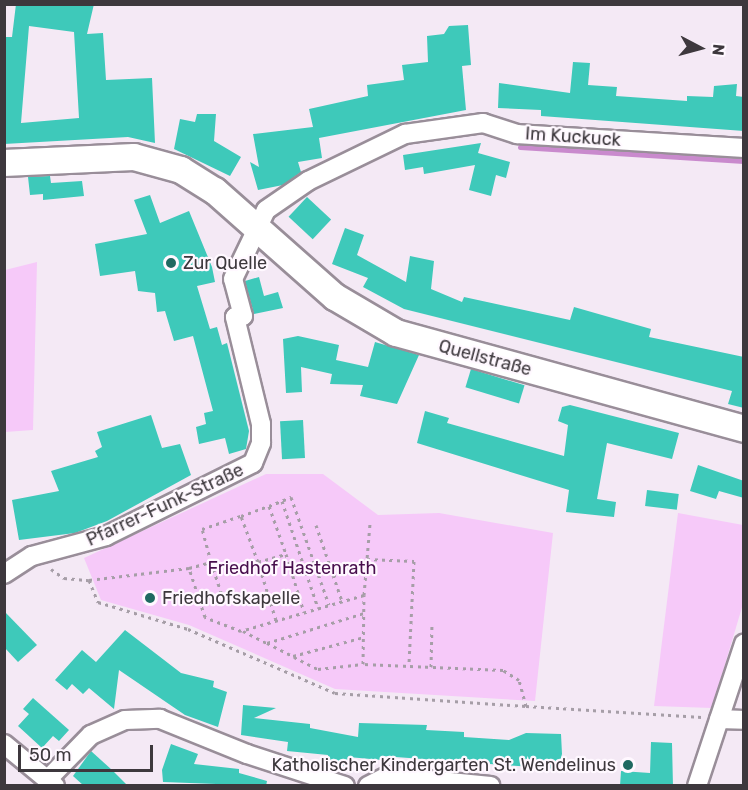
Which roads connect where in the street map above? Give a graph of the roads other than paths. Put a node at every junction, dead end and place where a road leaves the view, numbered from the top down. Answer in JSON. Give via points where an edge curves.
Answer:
{"nodes":[{"id":1,"x":744,"y":148,"type":"edge"},
{"id":2,"x":4,"y":163,"type":"edge"},
{"id":3,"x":256,"y":228,"type":"junction"},
{"id":4,"x":744,"y":429,"type":"edge"},
{"id":5,"x":4,"y":574,"type":"edge"},
{"id":6,"x":744,"y":644,"type":"edge"},
{"id":7,"x":719,"y":718,"type":"junction"},
{"id":8,"x":744,"y":720,"type":"edge"},
{"id":9,"x":4,"y":744,"type":"edge"},
{"id":10,"x":51,"y":782,"type":"edge"},
{"id":11,"x":345,"y":786,"type":"edge"},
{"id":12,"x":368,"y":786,"type":"edge"},
{"id":13,"x":491,"y":786,"type":"edge"},
{"id":14,"x":697,"y":786,"type":"edge"}],
"edges":[{"from":1,"to":3,"type":"street","name":"Im Kuckuck","via":[[517,134],[483,123],[405,134],[308,181],[266,210]]},
{"from":2,"to":3,"type":"main road","name":"Quellstraße","via":[[134,157],[181,170],[215,191]]},
{"from":3,"to":4,"type":"main road","name":"Quellstraße","via":[[335,297],[396,333]]},
{"from":3,"to":5,"type":"street","name":"Pfarrer-Funk-Straße","via":[[233,279],[243,316],[235,317],[261,424],[261,443],[253,464],[106,536],[32,556]]},
{"from":6,"to":7,"type":"street"},
{"from":7,"to":8,"type":"street"},
{"from":7,"to":14,"type":"street"},
{"from":9,"to":10,"type":"street"},
{"from":10,"to":11,"type":"street","via":[[91,735],[126,720],[160,719],[247,754]]},
{"from":12,"to":13,"type":"street","via":[[388,776]]}]}
